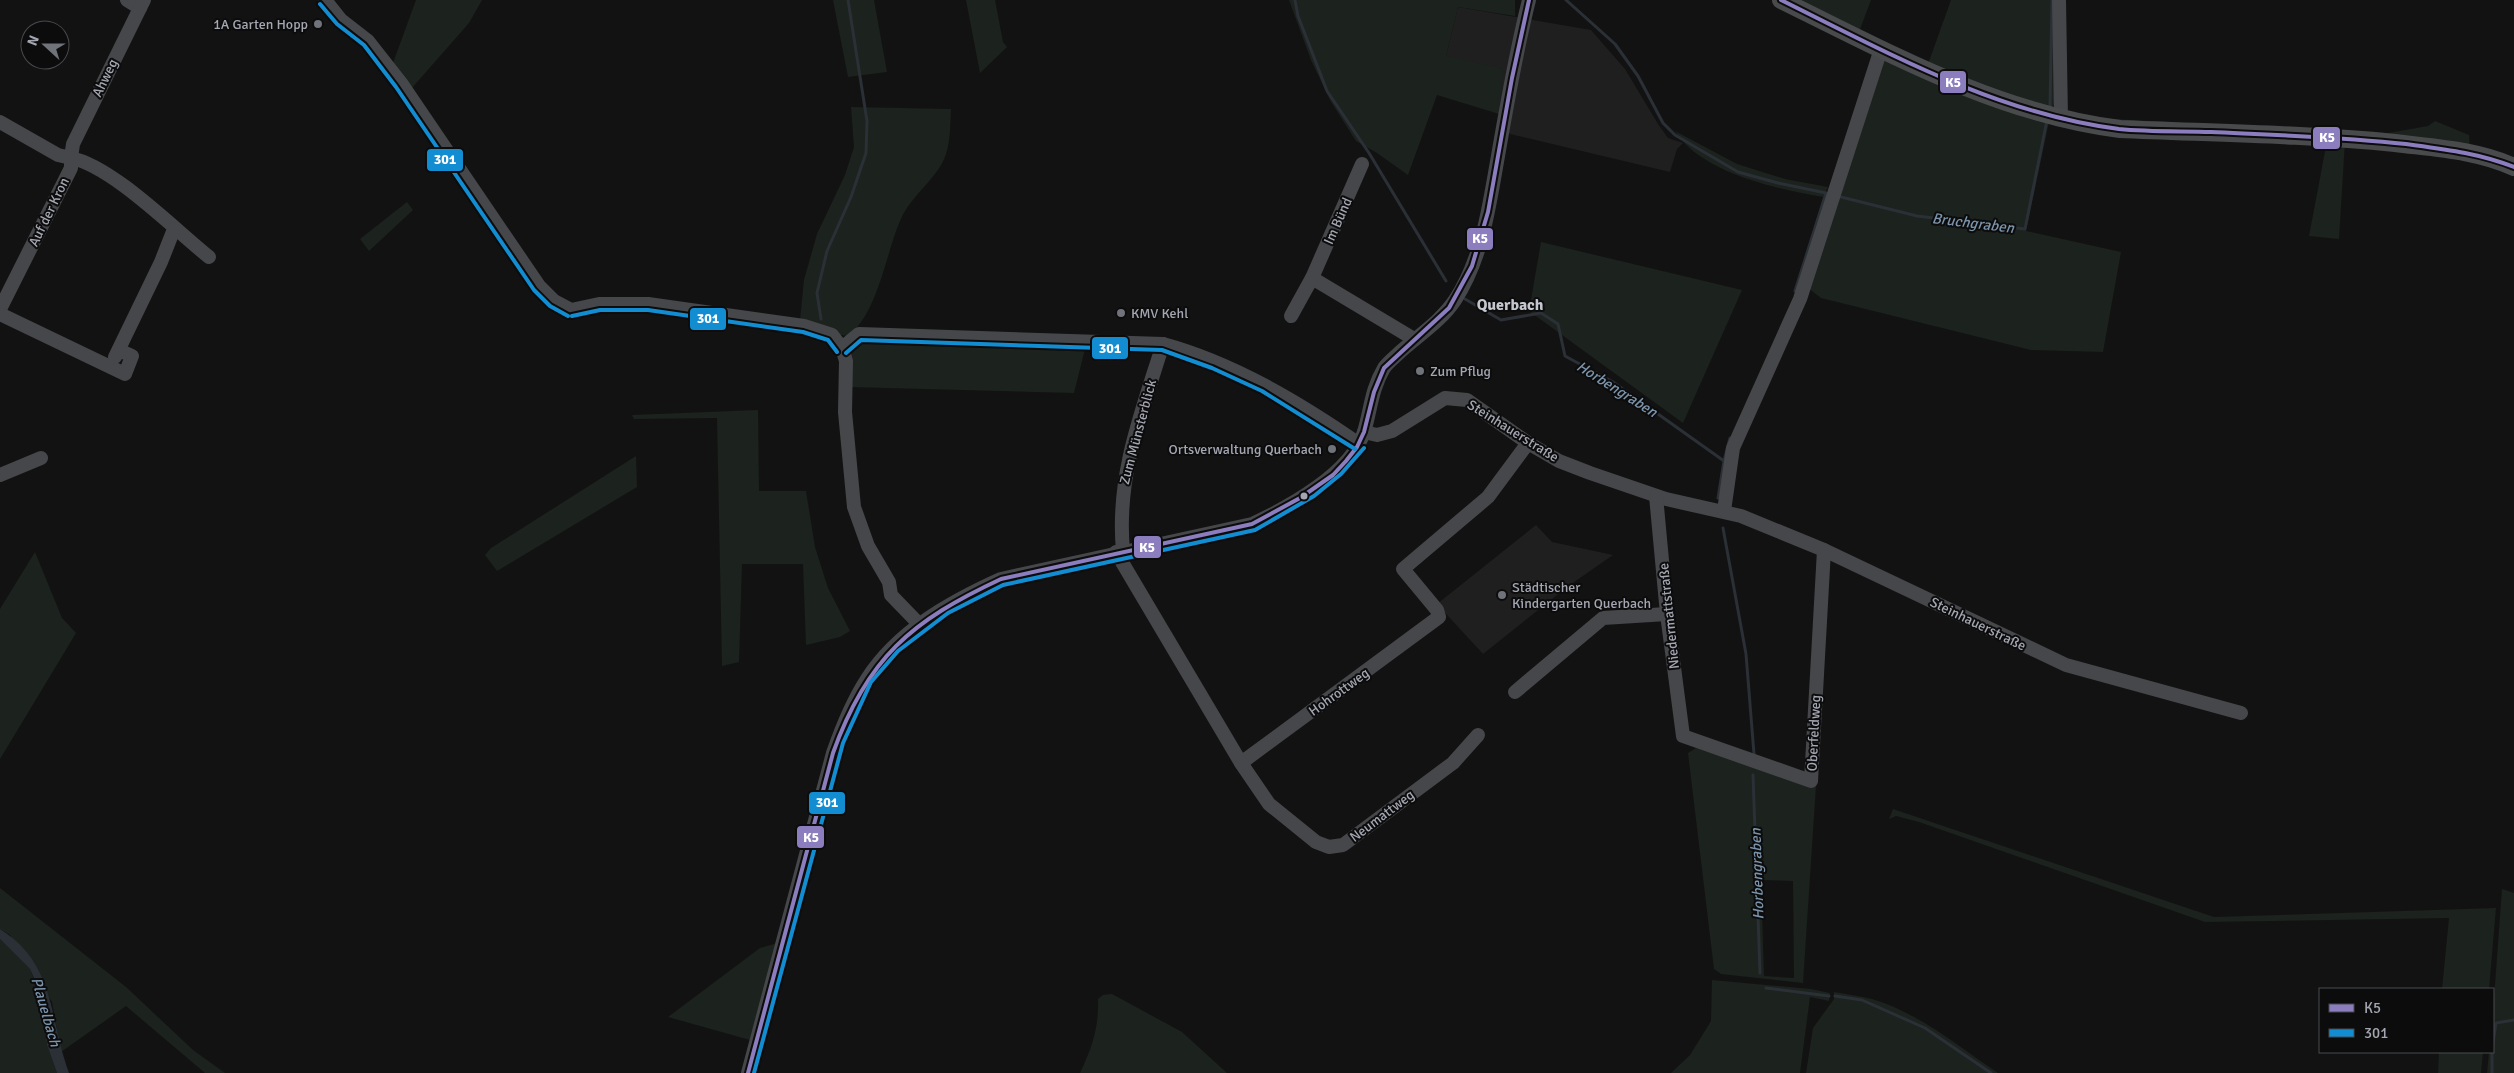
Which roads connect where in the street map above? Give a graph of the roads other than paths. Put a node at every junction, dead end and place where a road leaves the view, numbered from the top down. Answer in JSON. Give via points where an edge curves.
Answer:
{"nodes":[{"id":1,"x":127,"y":0,"type":"edge"},
{"id":2,"x":325,"y":0,"type":"edge"},
{"id":3,"x":1529,"y":0,"type":"edge"},
{"id":4,"x":1781,"y":0,"type":"edge"},
{"id":5,"x":2059,"y":0,"type":"edge"},
{"id":6,"x":142,"y":4,"type":"edge"},
{"id":7,"x":1881,"y":49,"type":"junction"},
{"id":8,"x":2061,"y":118,"type":"junction"},
{"id":9,"x":0,"y":122,"type":"edge"},
{"id":10,"x":71,"y":158,"type":"junction"},
{"id":11,"x":1362,"y":164,"type":"dead end"},
{"id":12,"x":2514,"y":167,"type":"edge"},
{"id":13,"x":174,"y":229,"type":"junction"},
{"id":14,"x":209,"y":257,"type":"dead end"},
{"id":15,"x":1312,"y":278,"type":"junction"},
{"id":16,"x":2,"y":301,"type":"edge"},
{"id":17,"x":0,"y":314,"type":"edge"},
{"id":18,"x":1291,"y":316,"type":"dead end"},
{"id":19,"x":1414,"y":339,"type":"junction"},
{"id":20,"x":1163,"y":344,"type":"junction"},
{"id":21,"x":842,"y":348,"type":"junction"},
{"id":22,"x":1361,"y":438,"type":"junction"},
{"id":23,"x":1528,"y":442,"type":"junction"},
{"id":24,"x":41,"y":458,"type":"dead end"},
{"id":25,"x":0,"y":475,"type":"edge"},
{"id":26,"x":1656,"y":496,"type":"junction"},
{"id":27,"x":1724,"y":511,"type":"junction"},
{"id":28,"x":1824,"y":550,"type":"junction"},
{"id":29,"x":1119,"y":552,"type":"junction"},
{"id":30,"x":1667,"y":614,"type":"junction"},
{"id":31,"x":919,"y":624,"type":"junction"},
{"id":32,"x":1515,"y":692,"type":"dead end"},
{"id":33,"x":2241,"y":713,"type":"dead end"},
{"id":34,"x":1478,"y":735,"type":"dead end"},
{"id":35,"x":1683,"y":736,"type":"joint"},
{"id":36,"x":1242,"y":763,"type":"junction"},
{"id":37,"x":748,"y":1073,"type":"edge"}],
"edges":[{"from":1,"to":6,"type":"street"},
{"from":2,"to":21,"type":"street","via":[[341,20],[368,41],[401,82],[539,286],[554,301],[571,310],[599,304],[648,304],[804,326],[832,335]]},
{"from":3,"to":19,"type":"street","via":[[1486,226],[1473,267],[1438,320]]},
{"from":4,"to":7,"type":"main road"},
{"from":5,"to":8,"type":"street"},
{"from":6,"to":10,"type":"street","name":"Ahweg","via":[[73,144]]},
{"from":7,"to":8,"type":"main road","via":[[2000,101]]},
{"from":7,"to":27,"type":"street","via":[[1800,299],[1734,448]]},
{"from":8,"to":12,"type":"main road","via":[[2120,129],[2348,138],[2440,148],[2495,159]]},
{"from":9,"to":10,"type":"street","via":[[58,155]]},
{"from":10,"to":13,"type":"street","via":[[83,160],[106,172]]},
{"from":10,"to":16,"type":"street","name":"Auf der Kron","via":[[70,168]]},
{"from":11,"to":15,"type":"street","name":"Im Bünd"},
{"from":13,"to":14,"type":"street"},
{"from":13,"to":17,"type":"street","via":[[110,367]]},
{"from":15,"to":18,"type":"street","name":"Im Bünd"},
{"from":15,"to":19,"type":"street"},
{"from":19,"to":22,"type":"street","via":[[1386,365],[1374,386]]},
{"from":20,"to":21,"type":"street","via":[[859,334]]},
{"from":20,"to":22,"type":"street","via":[[1189,351],[1265,386]]},
{"from":20,"to":29,"type":"street","name":"Zum Münsterblick","via":[[1122,488]]},
{"from":21,"to":31,"type":"street","via":[[846,362],[844,412],[854,507],[868,546],[889,582],[891,595]]},
{"from":22,"to":23,"type":"street","name":"Steinhauerstraße","via":[[1392,431],[1445,398],[1467,400]]},
{"from":22,"to":29,"type":"street","via":[[1344,464],[1278,512],[1252,524]]},
{"from":23,"to":26,"type":"street","name":"Steinhauerstraße","via":[[1559,461]]},
{"from":23,"to":36,"type":"street","name":"Hohrottweg","via":[[1488,497],[1402,568],[1437,610],[1439,618]]},
{"from":24,"to":25,"type":"street"},
{"from":26,"to":27,"type":"street","name":"Steinhauerstraße"},
{"from":26,"to":30,"type":"street","name":"Niedermattstraße"},
{"from":27,"to":28,"type":"street","name":"Steinhauerstraße"},
{"from":28,"to":33,"type":"street","name":"Steinhauerstraße","via":[[2066,665]]},
{"from":28,"to":35,"type":"street","name":"Oberfeldweg","via":[[1811,781]]},
{"from":29,"to":31,"type":"street","via":[[1001,579],[967,594]]},
{"from":29,"to":36,"type":"street"},
{"from":30,"to":32,"type":"street","via":[[1603,618]]},
{"from":30,"to":35,"type":"street","name":"Niedermattstraße"},
{"from":31,"to":37,"type":"street","via":[[867,678],[843,725]]},
{"from":34,"to":36,"type":"street","name":"Neumattweg","via":[[1453,763],[1342,845],[1329,847],[1316,842],[1269,804]]}]}
